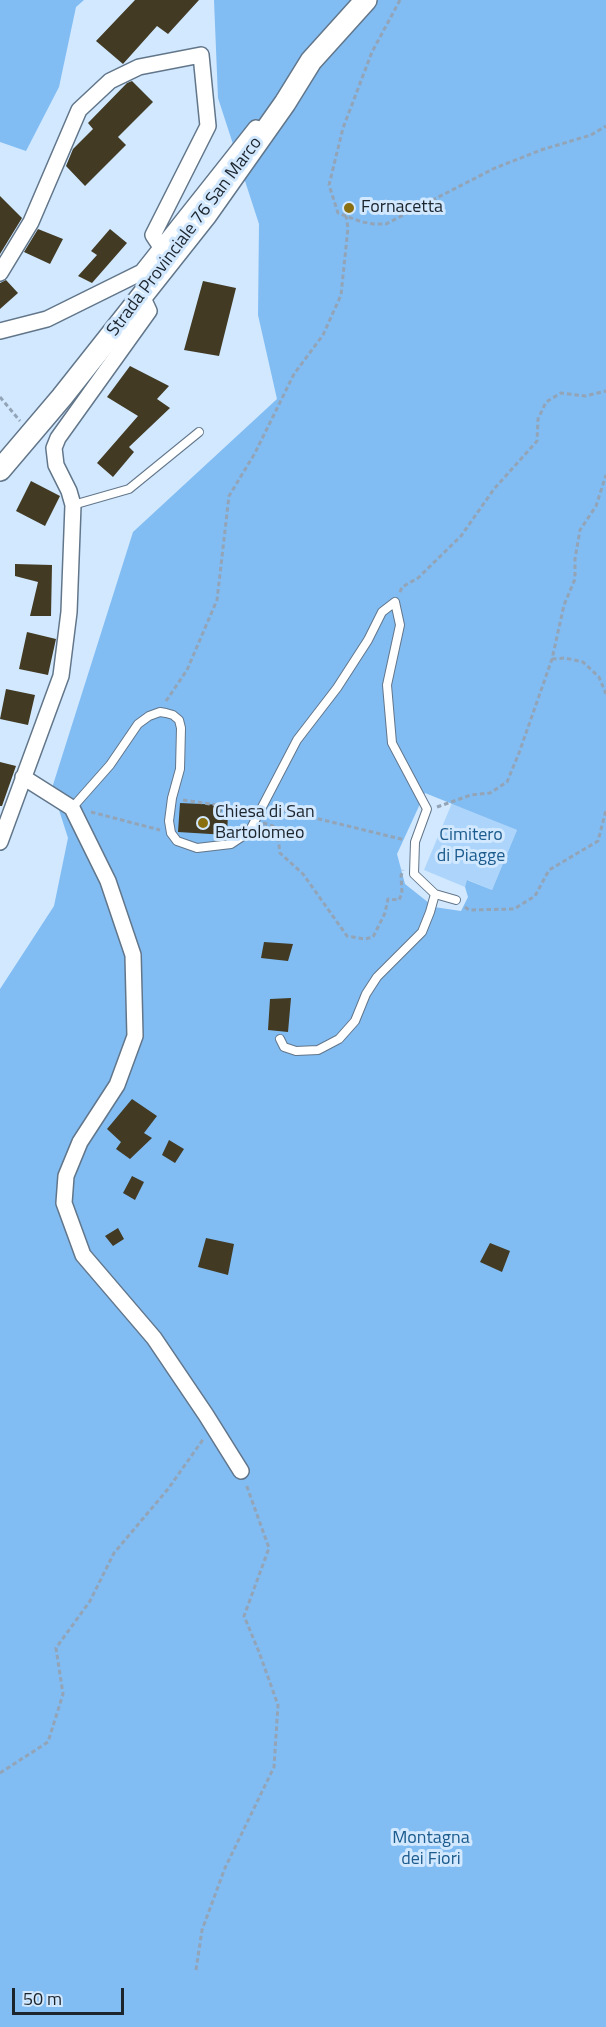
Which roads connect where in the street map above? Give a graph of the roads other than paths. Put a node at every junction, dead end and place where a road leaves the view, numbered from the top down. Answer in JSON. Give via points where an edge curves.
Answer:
{"nodes":[{"id":1,"x":366,"y":0,"type":"edge"},
{"id":2,"x":285,"y":103,"type":"junction"},
{"id":3,"x":161,"y":247,"type":"junction"},
{"id":4,"x":0,"y":273,"type":"edge"},
{"id":5,"x":142,"y":296,"type":"junction"},
{"id":6,"x":0,"y":331,"type":"edge"},
{"id":7,"x":199,"y":432,"type":"dead end"},
{"id":8,"x":0,"y":470,"type":"edge"},
{"id":9,"x":73,"y":505,"type":"junction"},
{"id":10,"x":23,"y":777,"type":"junction"},
{"id":11,"x":72,"y":808,"type":"junction"},
{"id":12,"x":0,"y":842,"type":"edge"},
{"id":13,"x":435,"y":894,"type":"junction"},
{"id":14,"x":456,"y":900,"type":"road end"},
{"id":15,"x":280,"y":1039,"type":"dead end"},
{"id":16,"x":241,"y":1471,"type":"road end"}],
"edges":[{"from":1,"to":2,"type":"street","name":"Strada Provinciale 76 San Marco","via":[[311,61]]},
{"from":2,"to":3,"type":"street","via":[[267,113]]},
{"from":2,"to":5,"type":"street","name":"Strada Provinciale 76 San Marco","via":[[206,215]]},
{"from":3,"to":4,"type":"street","via":[[153,235],[208,126],[201,55],[139,67],[110,81],[79,110],[31,222]]},
{"from":3,"to":6,"type":"street","via":[[142,272],[47,320]]},
{"from":5,"to":8,"type":"street","name":"Strada Provinciale 76 San Marco"},
{"from":5,"to":9,"type":"street","via":[[149,311],[56,443],[55,459]]},
{"from":7,"to":9,"type":"lane","via":[[129,489]]},
{"from":9,"to":10,"type":"street","via":[[62,676]]},
{"from":10,"to":11,"type":"street"},
{"from":10,"to":12,"type":"street"},
{"from":11,"to":13,"type":"lane","via":[[110,765],[138,724],[158,713],[173,715],[182,728],[180,769],[171,798],[171,833],[177,841],[197,848],[231,844],[249,832],[297,740],[337,688],[382,612],[395,602],[400,625],[387,685],[392,743],[427,809],[415,842],[414,874]]},
{"from":11,"to":16,"type":"street","via":[[108,881],[133,955],[135,1036],[117,1084],[69,1167],[64,1203],[83,1255],[154,1338]]},
{"from":13,"to":14,"type":"lane"},
{"from":13,"to":15,"type":"lane","via":[[422,932],[377,977],[355,1020],[339,1039],[318,1050],[296,1051],[284,1047]]}]}
